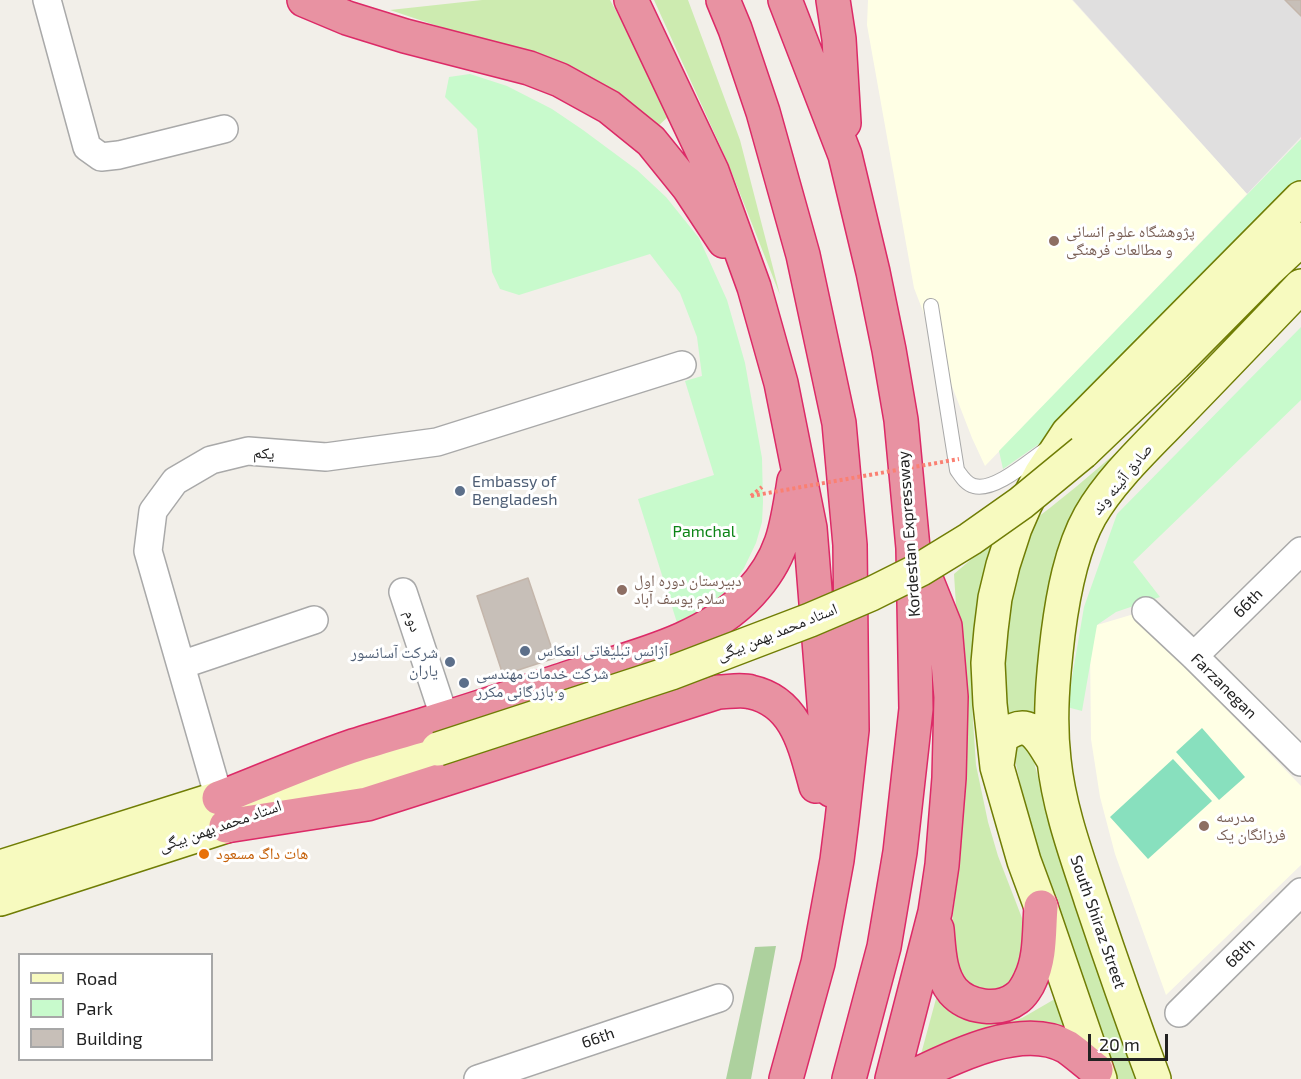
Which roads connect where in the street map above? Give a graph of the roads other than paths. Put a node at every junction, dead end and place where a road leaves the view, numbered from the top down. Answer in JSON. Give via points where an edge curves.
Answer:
{"nodes":[{"id":1,"x":47,"y":0,"type":"edge"},
{"id":2,"x":304,"y":0,"type":"edge"},
{"id":3,"x":631,"y":0,"type":"edge"},
{"id":4,"x":723,"y":0,"type":"edge"},
{"id":5,"x":785,"y":0,"type":"edge"},
{"id":6,"x":833,"y":0,"type":"edge"},
{"id":7,"x":224,"y":129,"type":"dead end"},
{"id":8,"x":846,"y":155,"type":"junction"},
{"id":9,"x":1301,"y":198,"type":"edge"},
{"id":10,"x":1301,"y":239,"type":"edge"},
{"id":11,"x":1301,"y":286,"type":"edge"},
{"id":12,"x":754,"y":287,"type":"junction"},
{"id":13,"x":931,"y":306,"type":"dead end"},
{"id":14,"x":682,"y":365,"type":"dead end"},
{"id":15,"x":1076,"y":442,"type":"junction"},
{"id":16,"x":797,"y":459,"type":"junction"},
{"id":17,"x":913,"y":548,"type":"junction"},
{"id":18,"x":1301,"y":551,"type":"edge"},
{"id":19,"x":403,"y":592,"type":"dead end"},
{"id":20,"x":1146,"y":611,"type":"dead end"},
{"id":21,"x":314,"y":620,"type":"dead end"},
{"id":22,"x":703,"y":629,"type":"junction"},
{"id":23,"x":1194,"y":656,"type":"junction"},
{"id":24,"x":181,"y":665,"type":"junction"},
{"id":25,"x":718,"y":692,"type":"junction"},
{"id":26,"x":442,"y":734,"type":"junction"},
{"id":27,"x":1054,"y":761,"type":"junction"},
{"id":28,"x":1301,"y":762,"type":"edge"},
{"id":29,"x":997,"y":767,"type":"junction"},
{"id":30,"x":223,"y":812,"type":"junction"},
{"id":31,"x":837,"y":860,"type":"junction"},
{"id":32,"x":0,"y":867,"type":"edge"},
{"id":33,"x":1301,"y":892,"type":"edge"},
{"id":34,"x":0,"y":899,"type":"edge"},
{"id":35,"x":1041,"y":907,"type":"junction"},
{"id":36,"x":935,"y":912,"type":"junction"},
{"id":37,"x":719,"y":998,"type":"dead end"},
{"id":38,"x":1179,"y":1013,"type":"dead end"},
{"id":39,"x":1098,"y":1075,"type":"edge"},
{"id":40,"x":478,"y":1079,"type":"edge"},
{"id":41,"x":786,"y":1079,"type":"edge"},
{"id":42,"x":849,"y":1079,"type":"edge"},
{"id":43,"x":892,"y":1079,"type":"edge"},
{"id":44,"x":912,"y":1079,"type":"edge"},
{"id":45,"x":1154,"y":1079,"type":"edge"}],
"edges":[{"from":1,"to":7,"type":"street","via":[[87,147],[101,157],[119,155]]},
{"from":2,"to":12,"type":"highway","via":[[405,36],[529,68],[609,106],[651,141],[683,180]]},
{"from":3,"to":12,"type":"highway","via":[[712,171]]},
{"from":4,"to":31,"type":"highway","via":[[763,112],[803,255],[839,423],[850,545],[852,730]]},
{"from":5,"to":8,"type":"highway","name":"Kordestan Expressway"},
{"from":6,"to":8,"type":"highway"},
{"from":8,"to":17,"type":"highway","name":"Kordestan Expressway","via":[[890,350]]},
{"from":9,"to":15,"type":"main road"},
{"from":10,"to":15,"type":"main road","via":[[1175,364]]},
{"from":11,"to":27,"type":"main road","name":"صادق آئینه وند","via":[[1143,451],[1090,517],[1072,563],[1062,608],[1052,692]]},
{"from":12,"to":16,"type":"highway"},
{"from":13,"to":15,"type":"lane","via":[[957,470],[966,483],[975,487],[989,485]]},
{"from":14,"to":24,"type":"street","name":"یکم","via":[[437,442],[326,457],[248,451],[211,460],[175,481],[153,512],[148,551]]},
{"from":15,"to":26,"type":"main road","name":"استاد محمد بهمن بیگی","bridge":true,"via":[[1021,503],[921,569],[871,594],[671,673]]},
{"from":15,"to":29,"type":"main road","via":[[1041,474],[1015,528],[1003,565],[988,663]]},
{"from":16,"to":22,"type":"highway","via":[[784,536],[770,570],[731,611]]},
{"from":16,"to":31,"type":"highway","via":[[810,528]]},
{"from":17,"to":36,"type":"highway","via":[[945,626],[951,697],[949,778]]},
{"from":17,"to":42,"type":"highway","name":"Kordestan Expressway","via":[[916,709],[900,852],[884,947]]},
{"from":18,"to":23,"type":"street","name":"66th"},
{"from":19,"to":26,"type":"street","name":"دوم"},
{"from":20,"to":23,"type":"street","name":"Farzanegan"},
{"from":21,"to":24,"type":"street"},
{"from":22,"to":25,"type":"highway","via":[[717,633],[728,644],[732,657],[731,672]]},
{"from":22,"to":26,"type":"highway"},
{"from":23,"to":28,"type":"street","name":"Farzanegan"},
{"from":24,"to":30,"type":"street","name":"یکم"},
{"from":25,"to":30,"type":"highway","via":[[367,804]]},
{"from":25,"to":31,"type":"highway","via":[[750,691],[774,702],[790,716],[807,752]]},
{"from":26,"to":30,"type":"main road","name":"استاد محمد بهمن بیگی"},
{"from":27,"to":29,"type":"main road","via":[[1035,731],[1024,728],[1001,738]]},
{"from":27,"to":45,"type":"main road","name":"South Shiraz Street","via":[[1068,832]]},
{"from":29,"to":35,"type":"main road"},
{"from":30,"to":32,"type":"main road","name":"استاد محمد بهمن بیگی"},
{"from":30,"to":34,"type":"main road","name":"استاد محمد بهمن بیگی"},
{"from":31,"to":41,"type":"highway","via":[[818,963]]},
{"from":33,"to":38,"type":"street","name":"68th"},
{"from":35,"to":36,"type":"highway","via":[[1038,958],[1030,980],[1018,998],[1002,1006],[982,1007],[964,1001],[953,991],[942,968]]},
{"from":35,"to":39,"type":"main road"},
{"from":36,"to":43,"type":"highway"},
{"from":37,"to":40,"type":"street","name":"66th"},
{"from":39,"to":44,"type":"highway","via":[[1066,1047],[1042,1039],[1016,1039],[956,1055]]}]}
